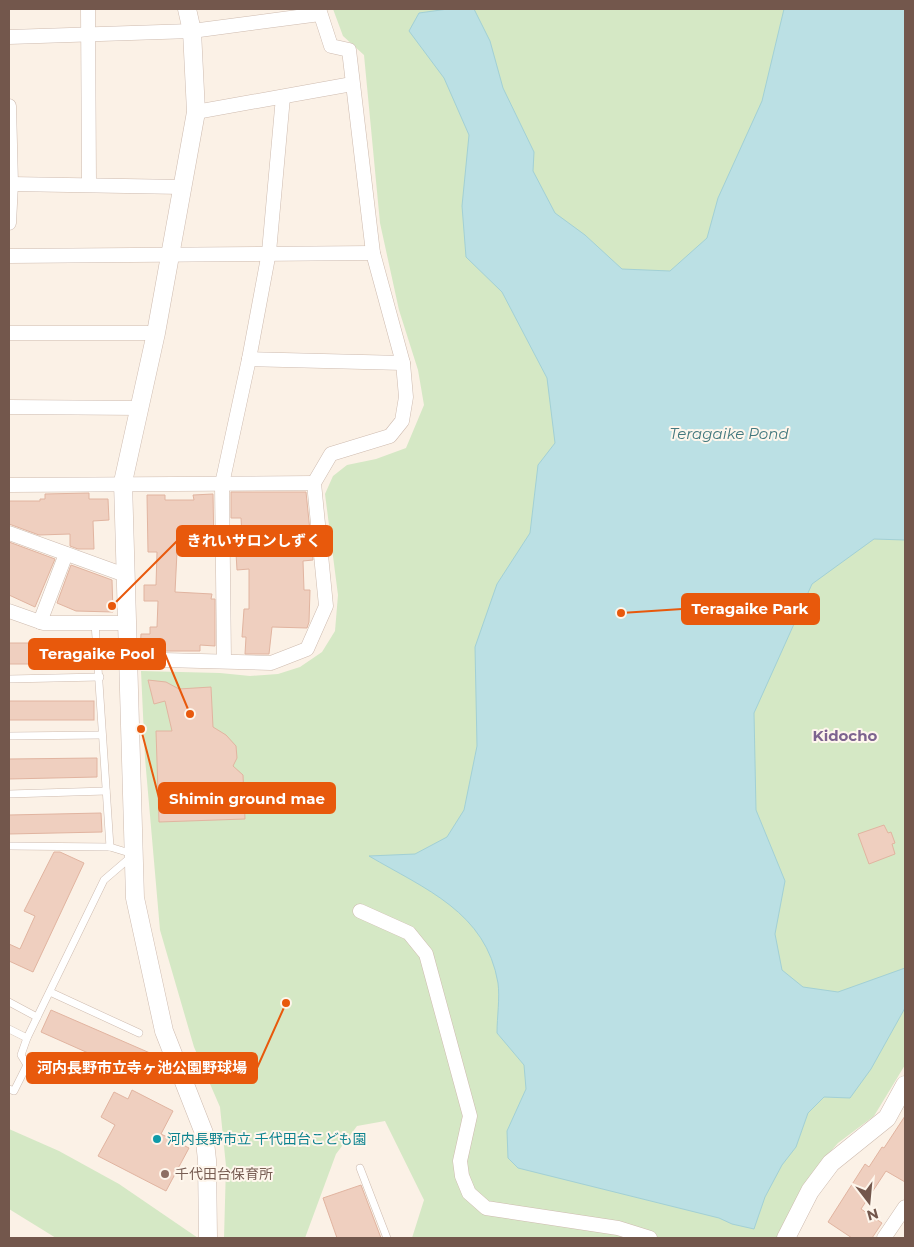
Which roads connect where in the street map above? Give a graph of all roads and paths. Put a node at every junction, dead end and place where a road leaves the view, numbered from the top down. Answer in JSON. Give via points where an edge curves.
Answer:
{"nodes":[{"id":1,"x":88,"y":9,"type":"edge"},
{"id":2,"x":187,"y":9,"type":"edge"},
{"id":3,"x":319,"y":11,"type":"edge"},
{"id":4,"x":192,"y":31,"type":"junction"},
{"id":5,"x":88,"y":35,"type":"junction"},
{"id":6,"x":9,"y":37,"type":"edge"},
{"id":7,"x":352,"y":84,"type":"junction"},
{"id":8,"x":283,"y":97,"type":"junction"},
{"id":9,"x":9,"y":106,"type":"edge"},
{"id":10,"x":196,"y":112,"type":"junction"},
{"id":11,"x":11,"y":184,"type":"junction"},
{"id":12,"x":89,"y":184,"type":"junction"},
{"id":13,"x":182,"y":187,"type":"junction"},
{"id":14,"x":9,"y":223,"type":"edge"},
{"id":15,"x":269,"y":252,"type":"junction"},
{"id":16,"x":373,"y":253,"type":"junction"},
{"id":17,"x":9,"y":256,"type":"edge"},
{"id":18,"x":170,"y":256,"type":"junction"},
{"id":19,"x":9,"y":333,"type":"edge"},
{"id":20,"x":156,"y":333,"type":"junction"},
{"id":21,"x":249,"y":359,"type":"junction"},
{"id":22,"x":403,"y":363,"type":"junction"},
{"id":23,"x":9,"y":407,"type":"edge"},
{"id":24,"x":141,"y":408,"type":"junction"},
{"id":25,"x":123,"y":482,"type":"junction"},
{"id":26,"x":314,"y":483,"type":"junction"},
{"id":27,"x":9,"y":484,"type":"edge"},
{"id":28,"x":222,"y":484,"type":"junction"},
{"id":29,"x":9,"y":533,"type":"edge"},
{"id":30,"x":66,"y":554,"type":"junction"},
{"id":31,"x":125,"y":575,"type":"junction"},
{"id":32,"x":9,"y":611,"type":"edge"},
{"id":33,"x":40,"y":622,"type":"junction"},
{"id":34,"x":95,"y":623,"type":"junction"},
{"id":35,"x":126,"y":623,"type":"junction"},
{"id":36,"x":128,"y":659,"type":"junction"},
{"id":37,"x":224,"y":660,"type":"junction"},
{"id":38,"x":100,"y":677,"type":"junction"},
{"id":39,"x":9,"y":679,"type":"edge"},
{"id":40,"x":102,"y":735,"type":"junction"},
{"id":41,"x":9,"y":736,"type":"edge"},
{"id":42,"x":106,"y":791,"type":"junction"},
{"id":43,"x":9,"y":794,"type":"edge"},
{"id":44,"x":9,"y":846,"type":"edge"},
{"id":45,"x":110,"y":847,"type":"junction"},
{"id":46,"x":133,"y":854,"type":"junction"},
{"id":47,"x":360,"y":911,"type":"dead end"},
{"id":48,"x":50,"y":992,"type":"junction"},
{"id":49,"x":9,"y":1002,"type":"edge"},
{"id":50,"x":37,"y":1017,"type":"junction"},
{"id":51,"x":9,"y":1029,"type":"edge"},
{"id":52,"x":138,"y":1033,"type":"dead end"},
{"id":53,"x":26,"y":1038,"type":"junction"},
{"id":54,"x":905,"y":1085,"type":"edge"},
{"id":55,"x":9,"y":1089,"type":"edge"},
{"id":56,"x":360,"y":1168,"type":"dead end"},
{"id":57,"x":905,"y":1207,"type":"edge"},
{"id":58,"x":208,"y":1238,"type":"edge"},
{"id":59,"x":387,"y":1238,"type":"edge"},
{"id":60,"x":650,"y":1238,"type":"edge"},
{"id":61,"x":786,"y":1238,"type":"edge"},
{"id":62,"x":884,"y":1238,"type":"edge"}],
"edges":[{"from":1,"to":5,"type":"street"},
{"from":2,"to":4,"type":"street"},
{"from":3,"to":4,"type":"street"},
{"from":3,"to":7,"type":"street","via":[[331,46],[349,50]]},
{"from":4,"to":5,"type":"street"},
{"from":4,"to":10,"type":"street"},
{"from":5,"to":6,"type":"street"},
{"from":5,"to":12,"type":"street"},
{"from":7,"to":8,"type":"street"},
{"from":7,"to":16,"type":"street"},
{"from":8,"to":10,"type":"street"},
{"from":8,"to":15,"type":"street"},
{"from":9,"to":11,"type":"street"},
{"from":10,"to":13,"type":"street"},
{"from":11,"to":12,"type":"street"},
{"from":11,"to":14,"type":"street"},
{"from":12,"to":13,"type":"street"},
{"from":13,"to":18,"type":"street"},
{"from":15,"to":16,"type":"street"},
{"from":15,"to":18,"type":"street"},
{"from":15,"to":21,"type":"street"},
{"from":16,"to":22,"type":"street"},
{"from":17,"to":18,"type":"street"},
{"from":18,"to":20,"type":"street"},
{"from":19,"to":20,"type":"street"},
{"from":20,"to":24,"type":"street"},
{"from":21,"to":22,"type":"street"},
{"from":21,"to":28,"type":"street"},
{"from":22,"to":26,"type":"street","via":[[406,397],[402,421],[390,436],[330,454]]},
{"from":23,"to":24,"type":"street"},
{"from":24,"to":25,"type":"street"},
{"from":25,"to":27,"type":"street"},
{"from":25,"to":28,"type":"street"},
{"from":25,"to":31,"type":"street"},
{"from":26,"to":28,"type":"street"},
{"from":26,"to":37,"type":"street","via":[[326,606],[307,649],[272,663]]},
{"from":28,"to":37,"type":"street"},
{"from":29,"to":30,"type":"street"},
{"from":30,"to":31,"type":"street"},
{"from":30,"to":33,"type":"street"},
{"from":31,"to":35,"type":"street"},
{"from":32,"to":33,"type":"street"},
{"from":33,"to":34,"type":"street"},
{"from":34,"to":35,"type":"street"},
{"from":34,"to":38,"type":"lane"},
{"from":35,"to":36,"type":"street"},
{"from":36,"to":37,"type":"street"},
{"from":36,"to":46,"type":"street"},
{"from":38,"to":39,"type":"lane"},
{"from":38,"to":40,"type":"lane"},
{"from":40,"to":41,"type":"lane"},
{"from":40,"to":42,"type":"lane"},
{"from":42,"to":43,"type":"lane"},
{"from":42,"to":45,"type":"lane"},
{"from":44,"to":45,"type":"lane"},
{"from":45,"to":46,"type":"lane"},
{"from":46,"to":48,"type":"lane","via":[[104,880]]},
{"from":46,"to":58,"type":"street","via":[[135,898],[153,991],[164,1031],[204,1133]]},
{"from":47,"to":60,"type":"street","via":[[409,932],[426,954],[470,1116],[460,1161],[469,1194],[486,1208],[618,1228]]},
{"from":48,"to":50,"type":"lane"},
{"from":48,"to":52,"type":"lane"},
{"from":49,"to":50,"type":"lane"},
{"from":50,"to":53,"type":"lane"},
{"from":51,"to":53,"type":"lane"},
{"from":53,"to":55,"type":"lane","via":[[21,1055],[27,1065],[14,1091]]},
{"from":54,"to":61,"type":"street","via":[[887,1118],[831,1163],[810,1191]]},
{"from":56,"to":59,"type":"lane"},
{"from":57,"to":62,"type":"street"}]}
